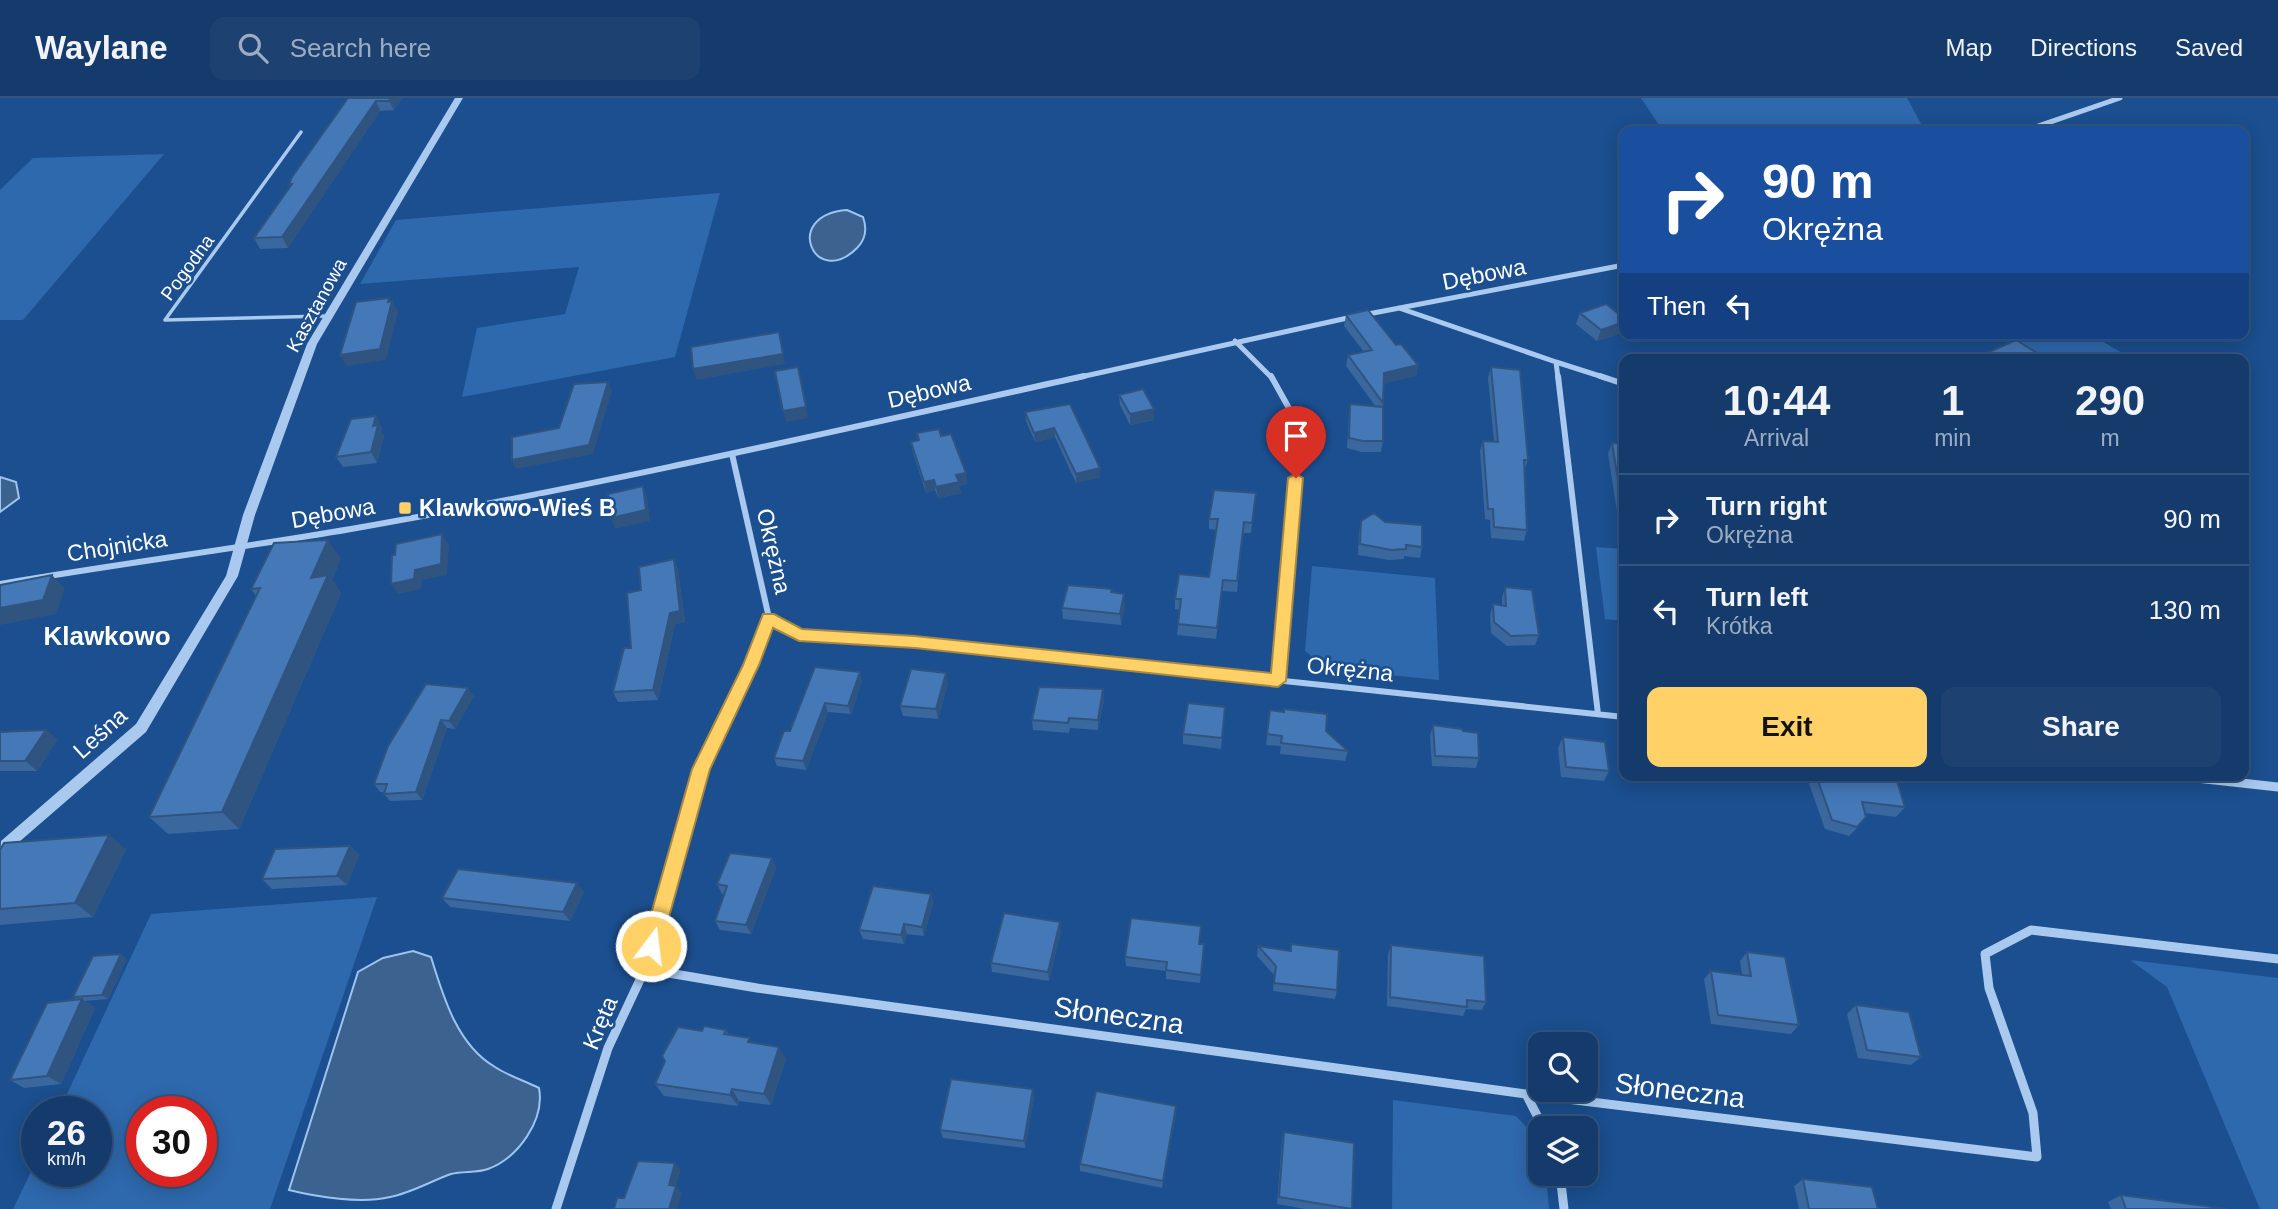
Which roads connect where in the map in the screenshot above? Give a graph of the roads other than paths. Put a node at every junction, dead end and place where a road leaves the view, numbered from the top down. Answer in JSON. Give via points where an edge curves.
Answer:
{"nodes":[{"id":1,"x":460,"y":98,"type":"edge"},
{"id":2,"x":2119,"y":98,"type":"edge"},
{"id":3,"x":2038,"y":126,"type":"edge"},
{"id":4,"x":301,"y":132,"type":"dead end"},
{"id":5,"x":1619,"y":266,"type":"edge"},
{"id":6,"x":1397,"y":308,"type":"junction"},
{"id":7,"x":327,"y":316,"type":"junction"},
{"id":8,"x":1235,"y":341,"type":"junction"},
{"id":9,"x":1556,"y":362,"type":"junction"},
{"id":10,"x":1619,"y":382,"type":"edge"},
{"id":11,"x":732,"y":454,"type":"junction"},
{"id":12,"x":240,"y":547,"type":"junction"},
{"id":13,"x":0,"y":584,"type":"edge"},
{"id":14,"x":769,"y":618,"type":"junction"},
{"id":15,"x":1278,"y":681,"type":"junction"},
{"id":16,"x":1598,"y":714,"type":"junction"},
{"id":17,"x":1619,"y":716,"type":"edge"},
{"id":18,"x":2224,"y":781,"type":"edge"},
{"id":19,"x":2278,"y":787,"type":"edge"},
{"id":20,"x":0,"y":856,"type":"edge"},
{"id":21,"x":2278,"y":959,"type":"edge"},
{"id":22,"x":645,"y":969,"type":"junction"},
{"id":23,"x":1526,"y":1094,"type":"junction"},
{"id":24,"x":1537,"y":1116,"type":"edge"},
{"id":25,"x":1561,"y":1186,"type":"edge"},
{"id":26,"x":556,"y":1209,"type":"edge"},
{"id":27,"x":1564,"y":1209,"type":"edge"}],
"edges":[{"from":1,"to":7,"type":"street","name":"Kasztanowa"},
{"from":2,"to":3,"type":"street"},
{"from":4,"to":7,"type":"lane","name":"Pogodna","via":[[165,320]]},
{"from":5,"to":6,"type":"street","name":"Dębowa"},
{"from":6,"to":8,"type":"street","name":"Dębowa"},
{"from":6,"to":9,"type":"street"},
{"from":7,"to":12,"type":"street","name":"Kasztanowa","via":[[290,396]]},
{"from":8,"to":11,"type":"street","name":"Dębowa"},
{"from":8,"to":15,"type":"street","via":[[1269,372],[1300,428]]},
{"from":9,"to":10,"type":"street"},
{"from":9,"to":16,"type":"street"},
{"from":11,"to":12,"type":"street","name":"Dębowa"},
{"from":11,"to":14,"type":"street","name":"Okrężna"},
{"from":12,"to":13,"type":"street","name":"Chojnicka"},
{"from":12,"to":20,"type":"street","name":"Leśna","via":[[232,576],[141,729],[61,795],[6,845]]},
{"from":14,"to":15,"type":"street","name":"Okrężna","via":[[799,635],[915,642]]},
{"from":14,"to":22,"type":"street","name":"Kręta","via":[[701,769]]},
{"from":15,"to":16,"type":"street","name":"Okrężna"},
{"from":16,"to":17,"type":"street","name":"Okrężna"},
{"from":18,"to":19,"type":"street"},
{"from":21,"to":23,"type":"street","name":"Słoneczna","via":[[2031,930],[1985,954],[1989,988],[2033,1113],[2037,1157]]},
{"from":22,"to":23,"type":"street","name":"Słoneczna"},
{"from":22,"to":26,"type":"street","name":"Kręta","via":[[608,1048]]},
{"from":23,"to":24,"type":"street"},
{"from":25,"to":27,"type":"street"}]}
